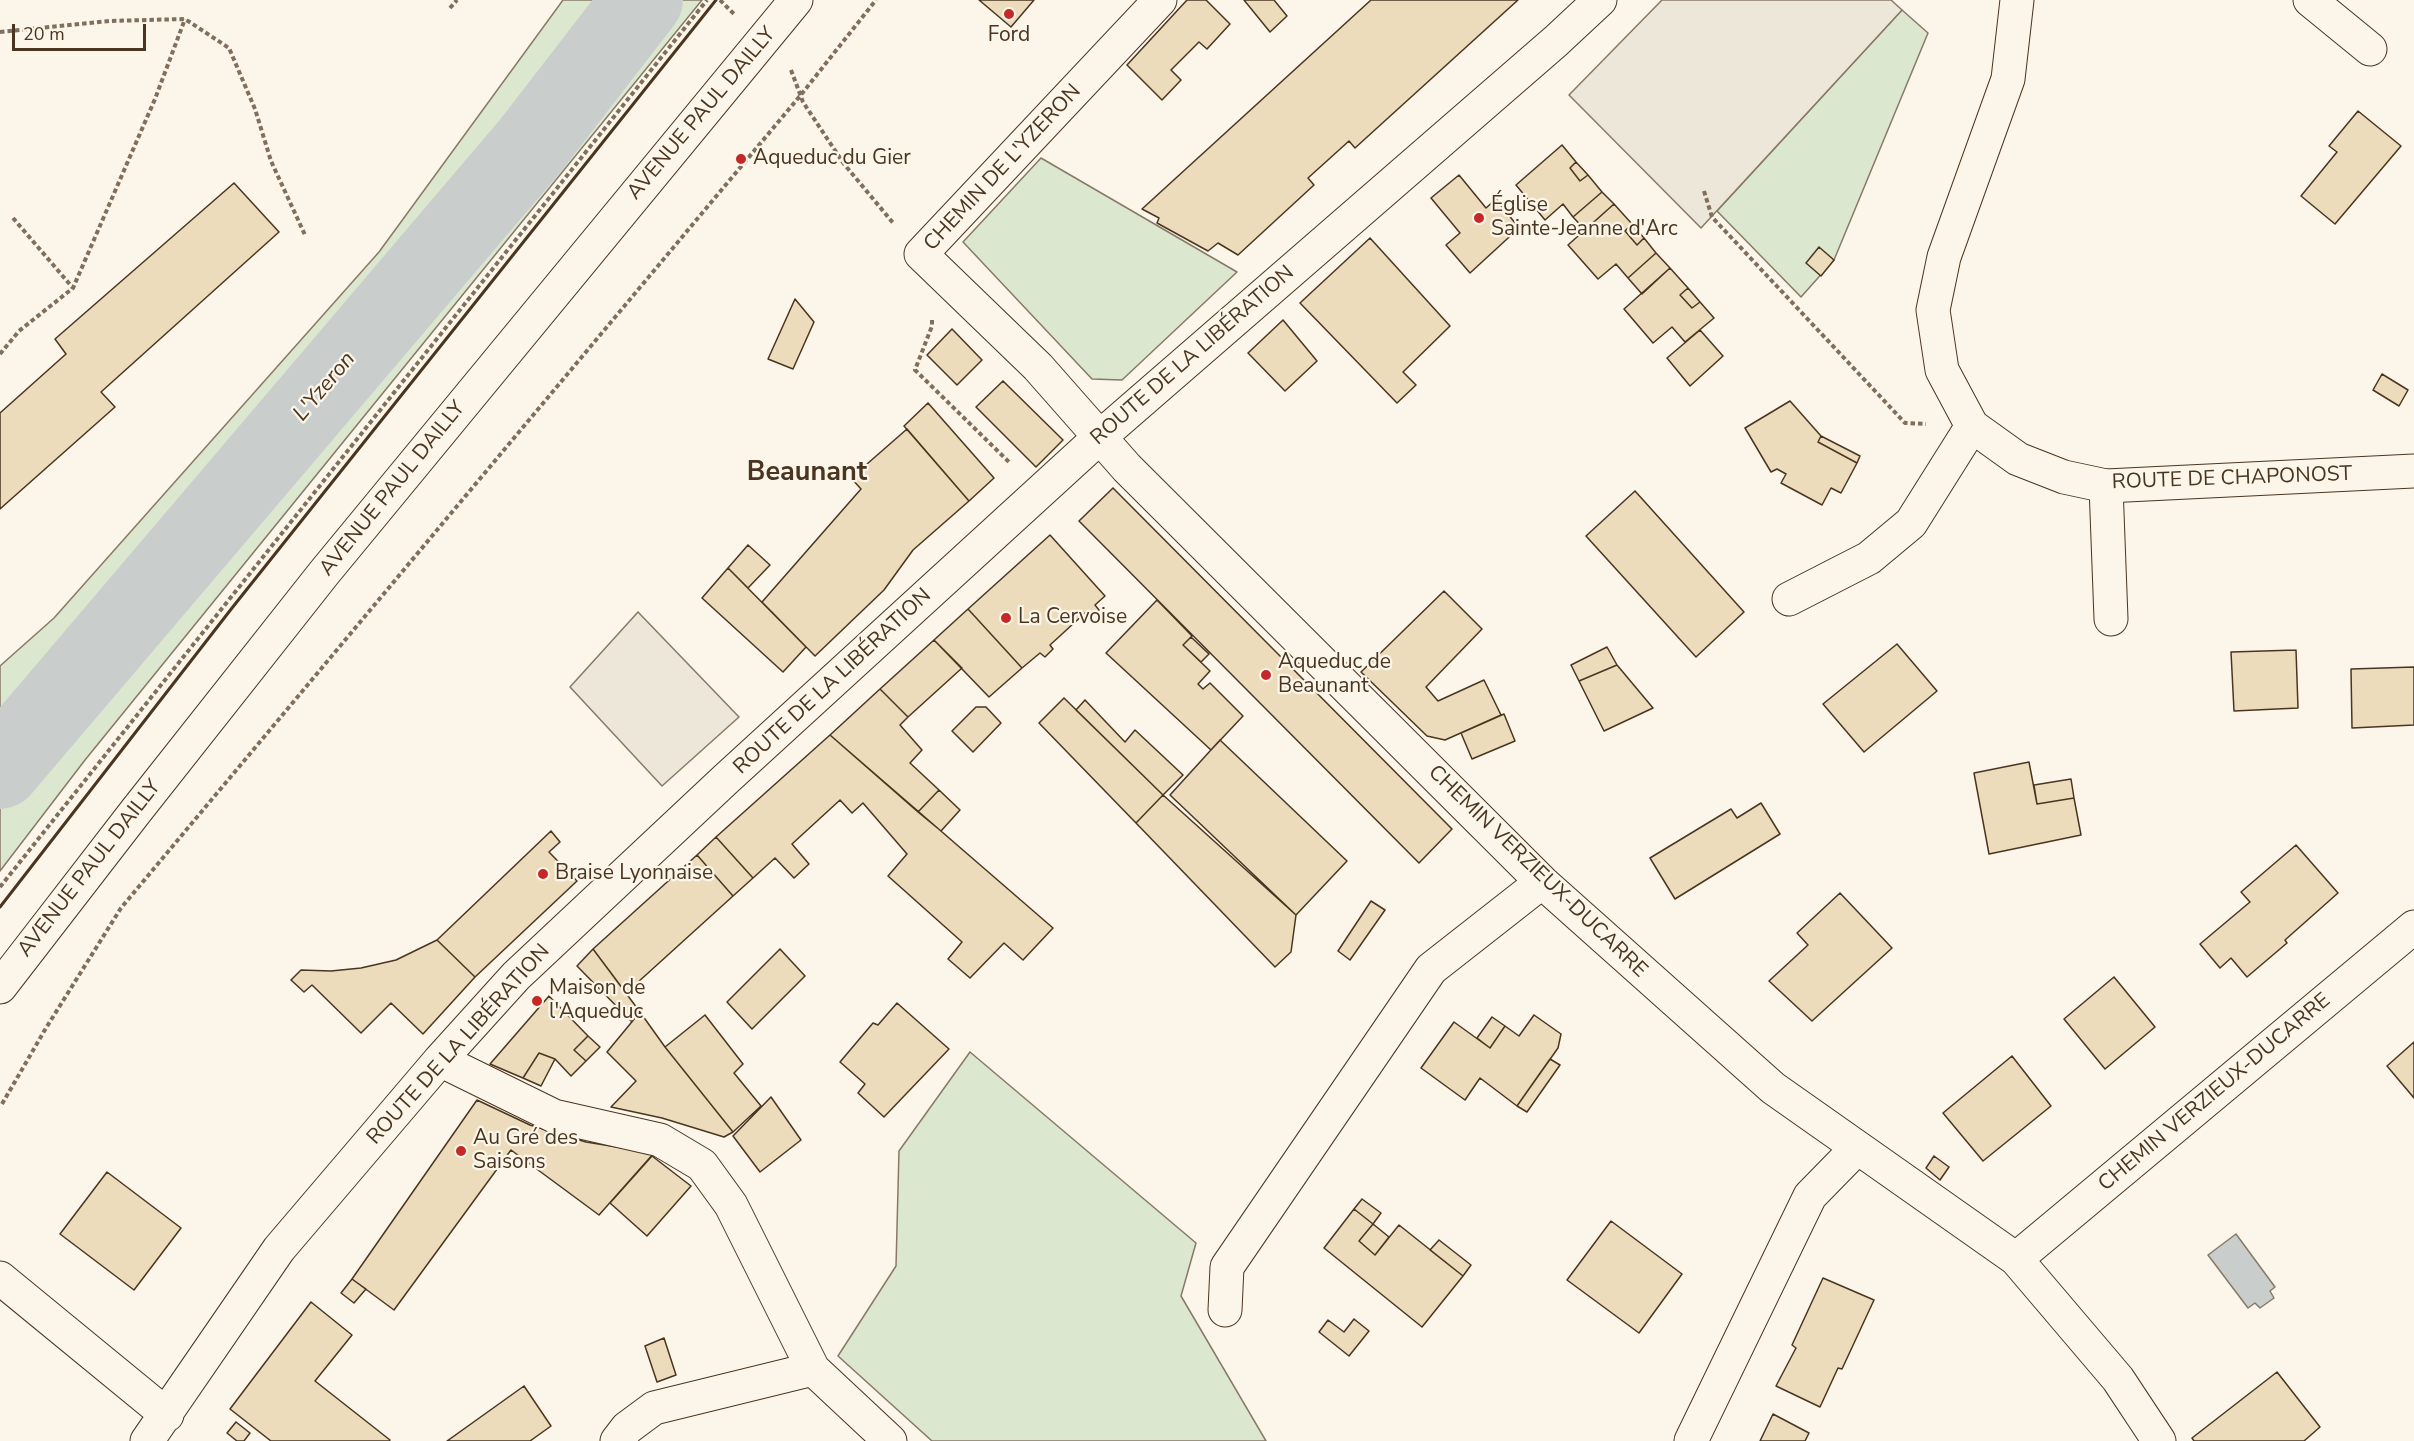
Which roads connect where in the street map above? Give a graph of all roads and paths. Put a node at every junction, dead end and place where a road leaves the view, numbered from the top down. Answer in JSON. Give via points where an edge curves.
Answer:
{"nodes":[{"id":1,"x":457,"y":0,"type":"edge"},
{"id":2,"x":707,"y":0,"type":"edge"},
{"id":3,"x":721,"y":0,"type":"edge"},
{"id":4,"x":796,"y":0,"type":"edge"},
{"id":5,"x":876,"y":0,"type":"edge"},
{"id":6,"x":1160,"y":0,"type":"edge"},
{"id":7,"x":1600,"y":0,"type":"edge"},
{"id":8,"x":2017,"y":0,"type":"edge"},
{"id":9,"x":2310,"y":0,"type":"edge"},
{"id":10,"x":450,"y":8,"type":"dead end"},
{"id":11,"x":734,"y":14,"type":"dead end"},
{"id":12,"x":185,"y":19,"type":"junction"},
{"id":13,"x":0,"y":33,"type":"edge"},
{"id":14,"x":2370,"y":49,"type":"dead end"},
{"id":15,"x":790,"y":68,"type":"dead end"},
{"id":16,"x":800,"y":96,"type":"junction"},
{"id":17,"x":1704,"y":191,"type":"dead end"},
{"id":18,"x":13,"y":218,"type":"dead end"},
{"id":19,"x":305,"y":235,"type":"dead end"},
{"id":20,"x":921,"y":254,"type":"junction"},
{"id":21,"x":73,"y":288,"type":"junction"},
{"id":22,"x":0,"y":354,"type":"edge"},
{"id":23,"x":915,"y":370,"type":"dead end"},
{"id":24,"x":1972,"y":426,"type":"junction"},
{"id":25,"x":1101,"y":436,"type":"junction"},
{"id":26,"x":2414,"y":471,"type":"edge"},
{"id":27,"x":2106,"y":486,"type":"junction"},
{"id":28,"x":1040,"y":492,"type":"junction"},
{"id":29,"x":1789,"y":599,"type":"dead end"},
{"id":30,"x":2111,"y":619,"type":"dead end"},
{"id":31,"x":1542,"y":882,"type":"junction"},
{"id":32,"x":0,"y":886,"type":"edge"},
{"id":33,"x":2414,"y":927,"type":"edge"},
{"id":34,"x":0,"y":987,"type":"edge"},
{"id":35,"x":440,"y":1060,"type":"junction"},
{"id":36,"x":1,"y":1105,"type":"edge"},
{"id":37,"x":1856,"y":1149,"type":"junction"},
{"id":38,"x":2016,"y":1259,"type":"junction"},
{"id":39,"x":0,"y":1278,"type":"edge"},
{"id":40,"x":1225,"y":1310,"type":"dead end"},
{"id":41,"x":813,"y":1369,"type":"junction"},
{"id":42,"x":166,"y":1415,"type":"junction"},
{"id":43,"x":147,"y":1441,"type":"edge"},
{"id":44,"x":617,"y":1441,"type":"edge"},
{"id":45,"x":890,"y":1441,"type":"edge"},
{"id":46,"x":1691,"y":1441,"type":"edge"},
{"id":47,"x":2159,"y":1441,"type":"edge"}],
"edges":[{"from":1,"to":10,"type":"path"},
{"from":2,"to":32,"type":"path"},
{"from":3,"to":11,"type":"path"},
{"from":4,"to":34,"type":"street","name":"AVENUE PAUL DAILLY","via":[[324,573]]},
{"from":5,"to":16,"type":"path"},
{"from":6,"to":20,"type":"street","name":"CHEMIN DE L'YZERON"},
{"from":7,"to":25,"type":"street","name":"ROUTE DE LA LIBÉRATION"},
{"from":8,"to":24,"type":"street","name":"ROUTE DE CHAPONOST","via":[[2008,79],[1944,257],[1933,310],[1942,370]]},
{"from":9,"to":14,"type":"street"},
{"from":12,"to":13,"type":"path","via":[[109,21]]},
{"from":12,"to":19,"type":"path","via":[[229,48],[255,109],[271,161]]},
{"from":12,"to":21,"type":"path","via":[[155,99]]},
{"from":15,"to":16,"type":"path"},
{"from":16,"to":20,"type":"path","via":[[844,164]]},
{"from":16,"to":36,"type":"path","via":[[121,908]]},
{"from":17,"to":24,"type":"path","via":[[1712,217],[1905,423]]},
{"from":18,"to":21,"type":"path"},
{"from":20,"to":25,"type":"street","name":"CHEMIN DE L'YZERON","via":[[1038,367]]},
{"from":21,"to":22,"type":"path","via":[[19,331]]},
{"from":23,"to":28,"type":"path"},
{"from":24,"to":27,"type":"street","name":"ROUTE DE CHAPONOST","via":[[2018,459],[2064,477]]},
{"from":24,"to":29,"type":"street","via":[[1911,523],[1869,558]]},
{"from":25,"to":28,"type":"street","name":"ROUTE DE LA LIBÉRATION"},
{"from":25,"to":31,"type":"street","name":"CHEMIN VERZIEUX-DUCARRE","via":[[1127,468]]},
{"from":26,"to":27,"type":"street","name":"ROUTE DE CHAPONOST"},
{"from":27,"to":30,"type":"street"},
{"from":28,"to":35,"type":"street","name":"ROUTE DE LA LIBÉRATION","via":[[575,920],[516,976]]},
{"from":31,"to":37,"type":"street","name":"CHEMIN VERZIEUX-DUCARRE","via":[[1773,1088]]},
{"from":31,"to":40,"type":"street","via":[[1431,969],[1227,1268]]},
{"from":33,"to":38,"type":"street","name":"CHEMIN VERZIEUX-DUCARRE"},
{"from":35,"to":41,"type":"street","via":[[554,1116],[660,1140],[702,1165],[731,1204]]},
{"from":35,"to":42,"type":"street","name":"ROUTE DE LA LIBÉRATION","via":[[279,1249]]},
{"from":37,"to":38,"type":"street","name":"CHEMIN VERZIEUX-DUCARRE"},
{"from":37,"to":46,"type":"street","via":[[1810,1196]]},
{"from":38,"to":47,"type":"street","name":"CHEMIN VERZIEUX-DUCARRE","via":[[2118,1379]]},
{"from":39,"to":42,"type":"street"},
{"from":41,"to":44,"type":"street","via":[[654,1408],[627,1428]]},
{"from":41,"to":45,"type":"street"},
{"from":42,"to":43,"type":"street","name":"ROUTE DE LA LIBÉRATION"}]}
